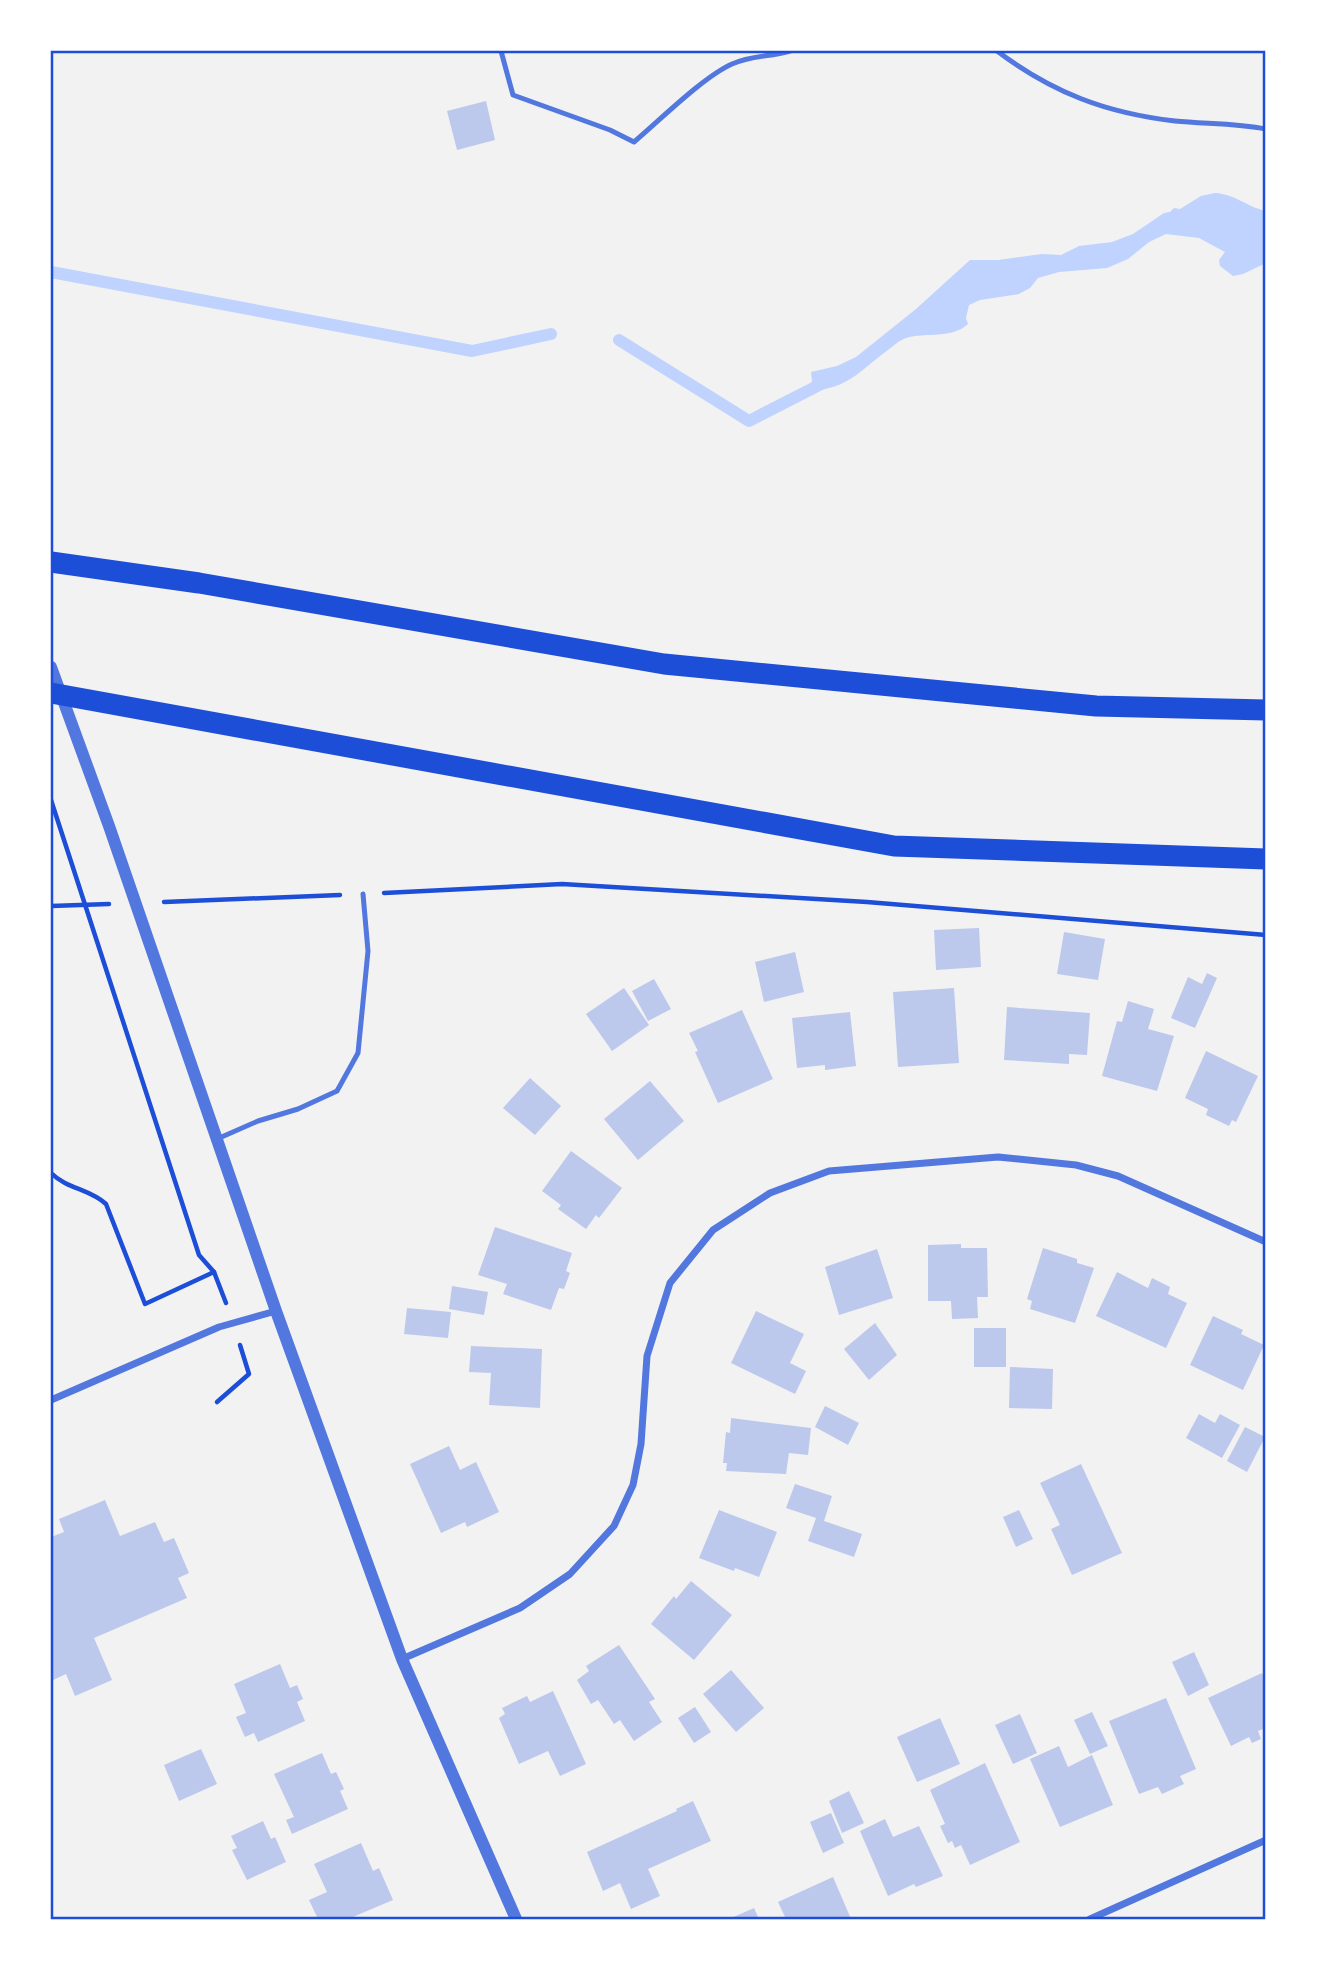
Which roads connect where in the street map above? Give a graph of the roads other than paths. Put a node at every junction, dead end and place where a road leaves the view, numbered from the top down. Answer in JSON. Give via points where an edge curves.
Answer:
{"nodes":[{"id":1,"x":501,"y":51,"type":"edge"},
{"id":2,"x":790,"y":51,"type":"edge"},
{"id":3,"x":997,"y":51,"type":"edge"},
{"id":4,"x":1266,"y":129,"type":"edge"},
{"id":5,"x":51,"y":562,"type":"edge"},
{"id":6,"x":51,"y":667,"type":"edge"},
{"id":7,"x":51,"y":693,"type":"edge"},
{"id":8,"x":1266,"y":710,"type":"edge"},
{"id":9,"x":1266,"y":859,"type":"edge"},
{"id":10,"x":363,"y":894,"type":"road end"},
{"id":11,"x":216,"y":1139,"type":"junction"},
{"id":12,"x":1266,"y":1242,"type":"edge"},
{"id":13,"x":276,"y":1311,"type":"junction"},
{"id":14,"x":51,"y":1400,"type":"edge"},
{"id":15,"x":402,"y":1659,"type":"junction"},
{"id":16,"x":1266,"y":1840,"type":"edge"},
{"id":17,"x":516,"y":1919,"type":"edge"},
{"id":18,"x":1090,"y":1919,"type":"edge"}],
"edges":[{"from":1,"to":2,"type":"lane","via":[[513,94],[635,142],[730,65]]},
{"from":3,"to":4,"type":"lane","via":[[1056,89],[1098,106],[1175,121]]},
{"from":5,"to":8,"type":"highway","via":[[199,583],[664,664],[1096,706]]},
{"from":6,"to":11,"type":"street"},
{"from":7,"to":9,"type":"highway","via":[[894,846]]},
{"from":10,"to":11,"type":"lane","via":[[368,951],[358,1053],[337,1091]]},
{"from":11,"to":13,"type":"street"},
{"from":12,"to":15,"type":"street","via":[[1118,1176],[1076,1165],[998,1157],[829,1171],[770,1193],[713,1230],[670,1283],[647,1356],[641,1444],[633,1485],[614,1526],[570,1574],[520,1608]]},
{"from":13,"to":14,"type":"street","via":[[232,1321]]},
{"from":13,"to":15,"type":"street"},
{"from":15,"to":17,"type":"street"},
{"from":16,"to":18,"type":"street"}]}
